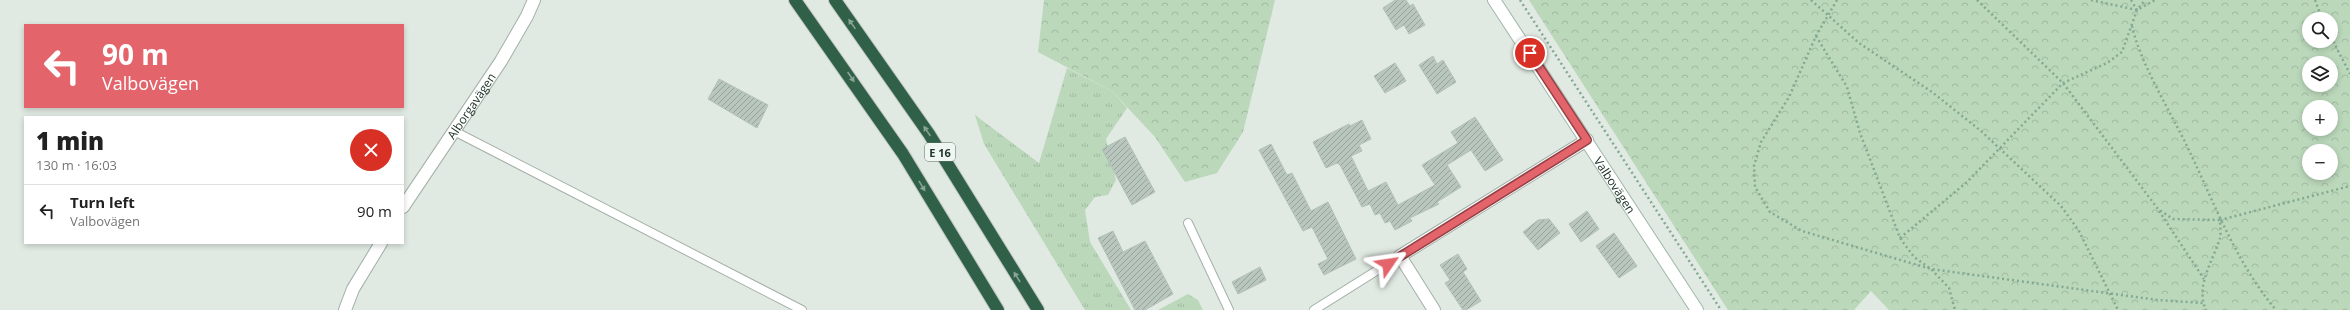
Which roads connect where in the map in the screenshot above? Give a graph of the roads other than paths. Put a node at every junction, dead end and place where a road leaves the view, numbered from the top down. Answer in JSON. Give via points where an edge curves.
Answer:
{"nodes":[{"id":1,"x":534,"y":0,"type":"edge"},
{"id":2,"x":795,"y":0,"type":"edge"},
{"id":3,"x":835,"y":0,"type":"edge"},
{"id":4,"x":1494,"y":0,"type":"edge"},
{"id":5,"x":454,"y":131,"type":"junction"},
{"id":6,"x":1587,"y":140,"type":"junction"},
{"id":7,"x":404,"y":206,"type":"edge"},
{"id":8,"x":1188,"y":223,"type":"dead end"},
{"id":9,"x":380,"y":244,"type":"edge"},
{"id":10,"x":1400,"y":256,"type":"junction"},
{"id":11,"x":345,"y":310,"type":"edge"},
{"id":12,"x":802,"y":310,"type":"edge"},
{"id":13,"x":998,"y":310,"type":"edge"},
{"id":14,"x":1038,"y":310,"type":"edge"},
{"id":15,"x":1229,"y":310,"type":"edge"},
{"id":16,"x":1314,"y":310,"type":"edge"},
{"id":17,"x":1434,"y":310,"type":"edge"},
{"id":18,"x":1696,"y":310,"type":"edge"}],
"edges":[{"from":1,"to":5,"type":"street","name":"Alborgavägen","via":[[501,61]]},
{"from":2,"to":13,"type":"highway","number":"E 16","one_way":true,"via":[[903,154]]},
{"from":14,"to":3,"type":"highway","number":"E 16","one_way":true,"via":[[929,134]]},
{"from":4,"to":6,"type":"street","name":"Valbovägen"},
{"from":5,"to":7,"type":"street","name":"Alborgavägen"},
{"from":5,"to":12,"type":"lane"},
{"from":6,"to":10,"type":"street"},
{"from":6,"to":18,"type":"street","name":"Valbovägen"},
{"from":8,"to":15,"type":"lane"},
{"from":9,"to":11,"type":"street","via":[[353,290]]},
{"from":10,"to":16,"type":"lane"},
{"from":10,"to":17,"type":"street"}]}
